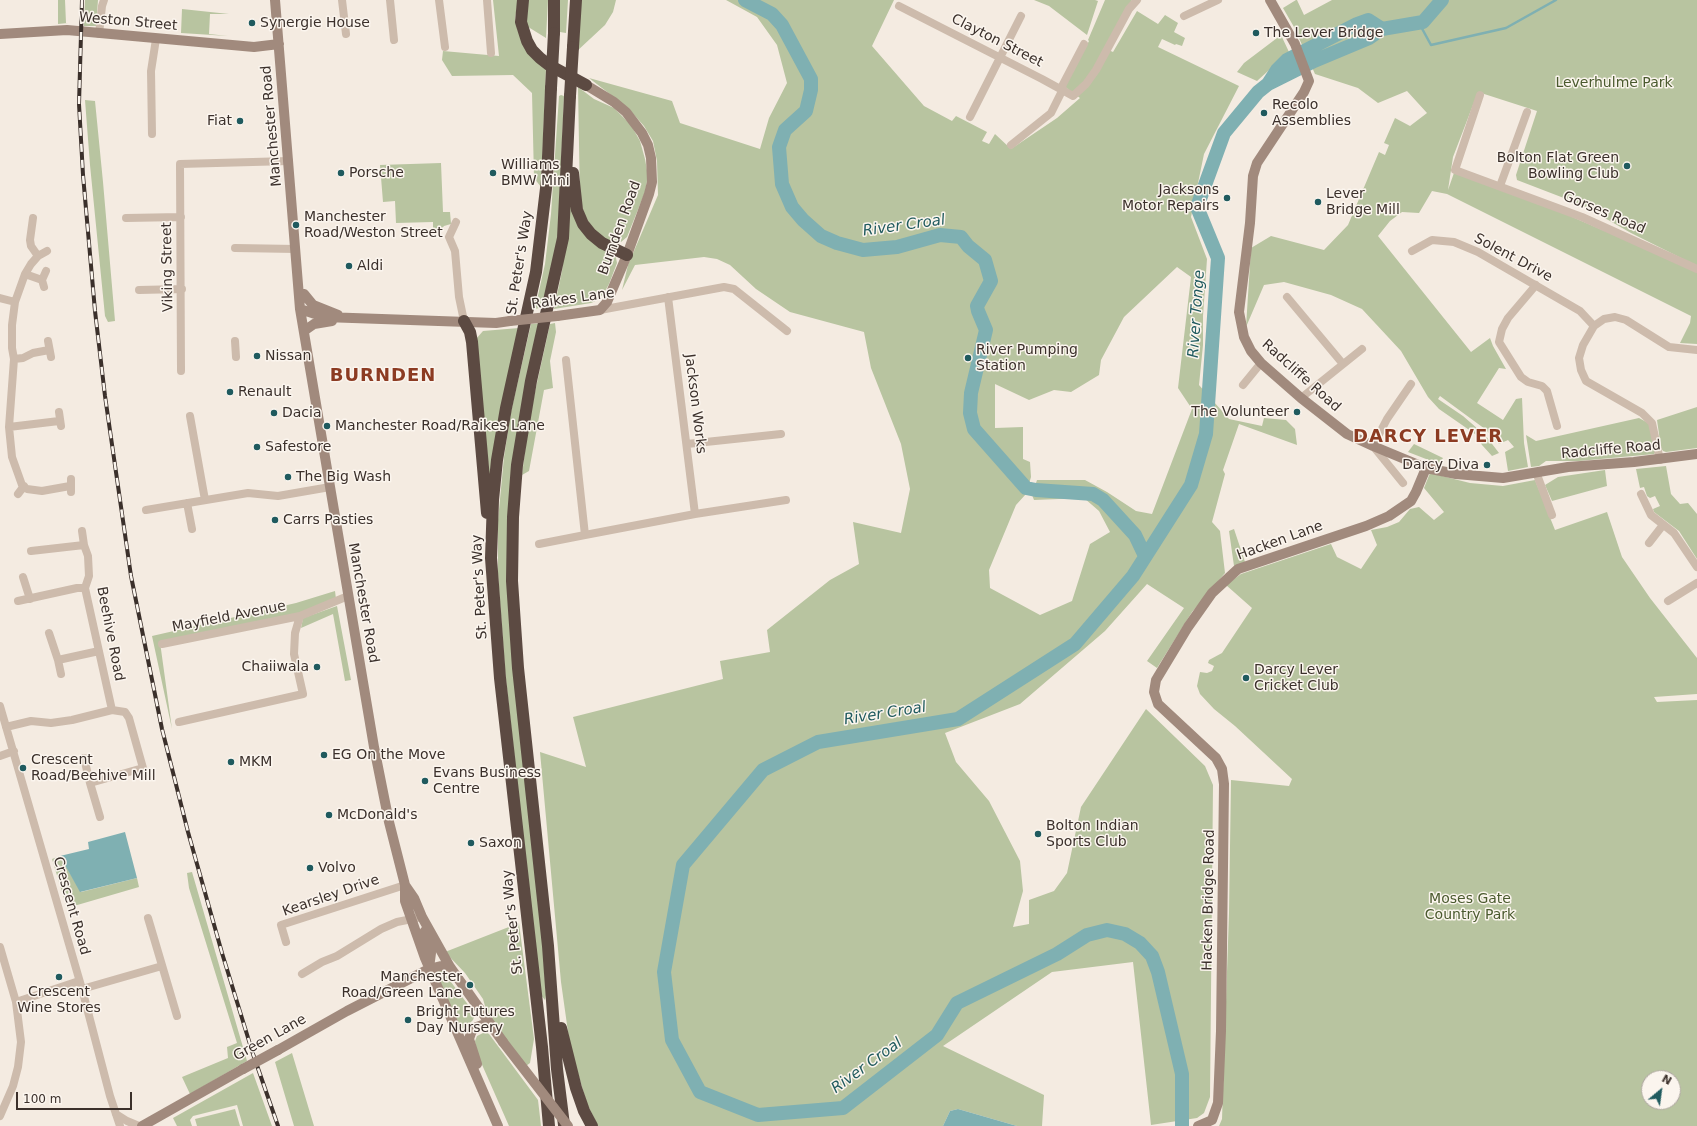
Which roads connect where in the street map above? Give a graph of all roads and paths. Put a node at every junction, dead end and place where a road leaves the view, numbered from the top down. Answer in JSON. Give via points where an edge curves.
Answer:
{"nodes":[{"id":1,"x":104,"y":0,"type":"edge"},
{"id":2,"x":275,"y":0,"type":"edge"},
{"id":3,"x":342,"y":0,"type":"edge"},
{"id":4,"x":390,"y":0,"type":"edge"},
{"id":5,"x":439,"y":0,"type":"edge"},
{"id":6,"x":487,"y":0,"type":"edge"},
{"id":7,"x":523,"y":0,"type":"edge"},
{"id":8,"x":554,"y":0,"type":"edge"},
{"id":9,"x":576,"y":0,"type":"edge"},
{"id":10,"x":1137,"y":0,"type":"edge"},
{"id":11,"x":1218,"y":0,"type":"edge"},
{"id":12,"x":1270,"y":0,"type":"edge"},
{"id":13,"x":898,"y":6,"type":"dead end"},
{"id":14,"x":1021,"y":16,"type":"dead end"},
{"id":15,"x":1184,"y":16,"type":"dead end"},
{"id":16,"x":0,"y":34,"type":"edge"},
{"id":17,"x":99,"y":34,"type":"junction"},
{"id":18,"x":346,"y":34,"type":"dead end"},
{"id":19,"x":156,"y":39,"type":"junction"},
{"id":20,"x":394,"y":40,"type":"dead end"},
{"id":21,"x":1084,"y":44,"type":"dead end"},
{"id":22,"x":445,"y":47,"type":"dead end"},
{"id":23,"x":280,"y":48,"type":"junction"},
{"id":24,"x":491,"y":53,"type":"dead end"},
{"id":25,"x":1000,"y":58,"type":"junction"},
{"id":26,"x":586,"y":85,"type":"joint"},
{"id":27,"x":1062,"y":89,"type":"junction"},
{"id":28,"x":1480,"y":95,"type":"dead end"},
{"id":29,"x":570,"y":100,"type":"junction"},
{"id":30,"x":1527,"y":112,"type":"dead end"},
{"id":31,"x":970,"y":117,"type":"dead end"},
{"id":32,"x":152,"y":134,"type":"dead end"},
{"id":33,"x":1011,"y":145,"type":"dead end"},
{"id":34,"x":289,"y":161,"type":"junction"},
{"id":35,"x":1500,"y":186,"type":"junction"},
{"id":36,"x":32,"y":217,"type":"dead end"},
{"id":37,"x":181,"y":217,"type":"junction"},
{"id":38,"x":126,"y":218,"type":"dead end"},
{"id":39,"x":456,"y":222,"type":"dead end"},
{"id":40,"x":235,"y":248,"type":"dead end"},
{"id":41,"x":296,"y":249,"type":"junction"},
{"id":42,"x":46,"y":251,"type":"dead end"},
{"id":43,"x":1412,"y":251,"type":"dead end"},
{"id":44,"x":627,"y":255,"type":"junction"},
{"id":45,"x":38,"y":256,"type":"junction"},
{"id":46,"x":1697,"y":269,"type":"edge"},
{"id":47,"x":46,"y":271,"type":"dead end"},
{"id":48,"x":25,"y":274,"type":"junction"},
{"id":49,"x":1536,"y":285,"type":"junction"},
{"id":50,"x":139,"y":289,"type":"dead end"},
{"id":51,"x":182,"y":289,"type":"junction"},
{"id":52,"x":304,"y":294,"type":"junction"},
{"id":53,"x":668,"y":297,"type":"junction"},
{"id":54,"x":1287,"y":297,"type":"dead end"},
{"id":55,"x":0,"y":298,"type":"edge"},
{"id":56,"x":15,"y":302,"type":"junction"},
{"id":57,"x":302,"y":310,"type":"junction"},
{"id":58,"x":600,"y":310,"type":"junction"},
{"id":59,"x":347,"y":318,"type":"junction"},
{"id":60,"x":464,"y":321,"type":"junction"},
{"id":61,"x":1594,"y":326,"type":"junction"},
{"id":62,"x":304,"y":328,"type":"junction"},
{"id":63,"x":787,"y":331,"type":"dead end"},
{"id":64,"x":48,"y":341,"type":"dead end"},
{"id":65,"x":236,"y":341,"type":"dead end"},
{"id":66,"x":1362,"y":349,"type":"dead end"},
{"id":67,"x":1697,"y":350,"type":"edge"},
{"id":68,"x":236,"y":357,"type":"dead end"},
{"id":69,"x":14,"y":359,"type":"junction"},
{"id":70,"x":566,"y":360,"type":"dead end"},
{"id":71,"x":1261,"y":363,"type":"junction"},
{"id":72,"x":1343,"y":364,"type":"junction"},
{"id":73,"x":181,"y":370,"type":"dead end"},
{"id":74,"x":1411,"y":384,"type":"dead end"},
{"id":75,"x":1243,"y":385,"type":"dead end"},
{"id":76,"x":1301,"y":398,"type":"junction"},
{"id":77,"x":59,"y":412,"type":"dead end"},
{"id":78,"x":190,"y":416,"type":"dead end"},
{"id":79,"x":9,"y":426,"type":"junction"},
{"id":80,"x":1557,"y":426,"type":"dead end"},
{"id":81,"x":781,"y":434,"type":"dead end"},
{"id":82,"x":687,"y":444,"type":"junction"},
{"id":83,"x":1373,"y":446,"type":"junction"},
{"id":84,"x":1697,"y":454,"type":"edge"},
{"id":85,"x":1660,"y":460,"type":"junction"},
{"id":86,"x":1426,"y":468,"type":"junction"},
{"id":87,"x":1534,"y":473,"type":"junction"},
{"id":88,"x":1403,"y":483,"type":"dead end"},
{"id":89,"x":24,"y":486,"type":"junction"},
{"id":90,"x":70,"y":486,"type":"dead end"},
{"id":91,"x":330,"y":487,"type":"junction"},
{"id":92,"x":18,"y":494,"type":"dead end"},
{"id":93,"x":1641,"y":494,"type":"dead end"},
{"id":94,"x":205,"y":500,"type":"junction"},
{"id":95,"x":786,"y":500,"type":"dead end"},
{"id":96,"x":188,"y":503,"type":"junction"},
{"id":97,"x":146,"y":510,"type":"dead end"},
{"id":98,"x":695,"y":514,"type":"junction"},
{"id":99,"x":1552,"y":515,"type":"dead end"},
{"id":100,"x":1663,"y":525,"type":"junction"},
{"id":101,"x":192,"y":529,"type":"dead end"},
{"id":102,"x":82,"y":531,"type":"dead end"},
{"id":103,"x":585,"y":534,"type":"junction"},
{"id":104,"x":1649,"y":543,"type":"dead end"},
{"id":105,"x":539,"y":544,"type":"dead end"},
{"id":106,"x":84,"y":545,"type":"junction"},
{"id":107,"x":31,"y":551,"type":"dead end"},
{"id":108,"x":490,"y":558,"type":"junction"},
{"id":109,"x":1697,"y":567,"type":"edge"},
{"id":110,"x":23,"y":577,"type":"dead end"},
{"id":111,"x":1697,"y":584,"type":"edge"},
{"id":112,"x":85,"y":588,"type":"junction"},
{"id":113,"x":348,"y":596,"type":"junction"},
{"id":114,"x":30,"y":599,"type":"junction"},
{"id":115,"x":18,"y":601,"type":"dead end"},
{"id":116,"x":1668,"y":601,"type":"dead end"},
{"id":117,"x":300,"y":616,"type":"junction"},
{"id":118,"x":49,"y":633,"type":"dead end"},
{"id":119,"x":162,"y":644,"type":"dead end"},
{"id":120,"x":99,"y":651,"type":"junction"},
{"id":121,"x":58,"y":660,"type":"junction"},
{"id":122,"x":61,"y":674,"type":"dead end"},
{"id":123,"x":1154,"y":692,"type":"joint"},
{"id":124,"x":0,"y":706,"type":"edge"},
{"id":125,"x":112,"y":710,"type":"junction"},
{"id":126,"x":179,"y":722,"type":"dead end"},
{"id":127,"x":6,"y":727,"type":"junction"},
{"id":128,"x":14,"y":751,"type":"junction"},
{"id":129,"x":0,"y":756,"type":"edge"},
{"id":130,"x":84,"y":758,"type":"dead end"},
{"id":131,"x":90,"y":782,"type":"junction"},
{"id":132,"x":100,"y":817,"type":"dead end"},
{"id":133,"x":405,"y":885,"type":"junction"},
{"id":134,"x":422,"y":917,"type":"junction"},
{"id":135,"x":411,"y":920,"type":"junction"},
{"id":136,"x":152,"y":922,"type":"dead end"},
{"id":137,"x":286,"y":942,"type":"dead end"},
{"id":138,"x":548,"y":946,"type":"junction"},
{"id":139,"x":0,"y":947,"type":"edge"},
{"id":140,"x":162,"y":966,"type":"junction"},
{"id":141,"x":450,"y":967,"type":"junction"},
{"id":142,"x":429,"y":969,"type":"junction"},
{"id":143,"x":302,"y":974,"type":"dead end"},
{"id":144,"x":413,"y":978,"type":"junction"},
{"id":145,"x":80,"y":985,"type":"junction"},
{"id":146,"x":438,"y":990,"type":"junction"},
{"id":147,"x":16,"y":1002,"type":"junction"},
{"id":148,"x":177,"y":1016,"type":"dead end"},
{"id":149,"x":488,"y":1023,"type":"junction"},
{"id":150,"x":116,"y":1114,"type":"junction"},
{"id":151,"x":494,"y":1115,"type":"junction"},
{"id":152,"x":0,"y":1116,"type":"edge"},
{"id":153,"x":120,"y":1126,"type":"edge"},
{"id":154,"x":140,"y":1126,"type":"edge"},
{"id":155,"x":498,"y":1126,"type":"edge"},
{"id":156,"x":549,"y":1126,"type":"edge"},
{"id":157,"x":564,"y":1126,"type":"edge"},
{"id":158,"x":568,"y":1126,"type":"edge"},
{"id":159,"x":592,"y":1126,"type":"edge"},
{"id":160,"x":1200,"y":1126,"type":"edge"}],
"edges":[{"from":1,"to":17,"type":"street"},
{"from":2,"to":23,"type":"main road","name":"Manchester Road"},
{"from":3,"to":18,"type":"street"},
{"from":4,"to":20,"type":"street"},
{"from":5,"to":22,"type":"street"},
{"from":6,"to":24,"type":"street"},
{"from":7,"to":26,"type":"highway","via":[[521,22],[532,50],[549,65]]},
{"from":8,"to":108,"type":"highway","name":"St. Peter's Way","bridge":true,"via":[[547,180],[536,272],[499,447]]},
{"from":9,"to":29,"type":"highway","bridge":true},
{"from":10,"to":27,"type":"street","via":[[1129,9],[1086,84],[1073,96]]},
{"from":11,"to":15,"type":"street"},
{"from":12,"to":71,"type":"main road","name":"Radcliffe Road","via":[[1295,44],[1309,81],[1257,162],[1252,176],[1250,223],[1239,312],[1244,337]]},
{"from":13,"to":25,"type":"street","name":"Clayton Street"},
{"from":14,"to":25,"type":"street"},
{"from":16,"to":17,"type":"main road","name":"Weston Street","via":[[67,30]]},
{"from":17,"to":19,"type":"main road","name":"Weston Street"},
{"from":19,"to":23,"type":"main road","name":"Weston Street","via":[[254,46],[261,50]]},
{"from":19,"to":32,"type":"street","via":[[151,71]]},
{"from":21,"to":27,"type":"street"},
{"from":23,"to":34,"type":"main road","name":"Manchester Road"},
{"from":25,"to":27,"type":"street","name":"Clayton Street"},
{"from":25,"to":31,"type":"street"},
{"from":26,"to":44,"type":"main road","name":"Burnden Road","via":[[626,112],[648,145],[652,182]]},
{"from":27,"to":33,"type":"street","via":[[1051,113]]},
{"from":28,"to":35,"type":"street","name":"Gorses Road","via":[[1454,170]]},
{"from":29,"to":44,"type":"highway","via":[[573,180],[577,210],[591,234],[602,243]]},
{"from":29,"to":138,"type":"highway","via":[[563,238],[523,425],[516,465],[512,517],[512,581],[518,668]]},
{"from":30,"to":35,"type":"street"},
{"from":34,"to":37,"type":"street","name":"Viking Street","via":[[180,164]]},
{"from":34,"to":41,"type":"main road","name":"Manchester Road"},
{"from":35,"to":46,"type":"street","name":"Gorses Road","via":[[1582,217]]},
{"from":36,"to":45,"type":"street","via":[[30,240]]},
{"from":37,"to":38,"type":"street","via":[[138,221]]},
{"from":37,"to":51,"type":"street","name":"Viking Street"},
{"from":39,"to":60,"type":"street","via":[[450,237],[455,251]]},
{"from":40,"to":41,"type":"street"},
{"from":41,"to":52,"type":"main road","name":"Manchester Road"},
{"from":41,"to":57,"type":"main road","name":"Manchester Road"},
{"from":42,"to":45,"type":"street"},
{"from":43,"to":49,"type":"street","name":"Solent Drive","via":[[1432,240],[1454,242],[1478,252]]},
{"from":44,"to":58,"type":"main road","name":"Burnden Road","via":[[607,302]]},
{"from":45,"to":48,"type":"street"},
{"from":47,"to":48,"type":"street","via":[[43,284]]},
{"from":48,"to":56,"type":"street"},
{"from":49,"to":61,"type":"street","name":"Solent Drive","via":[[1580,311]]},
{"from":49,"to":80,"type":"street","via":[[1508,318],[1499,342],[1521,377],[1542,386],[1547,391]]},
{"from":50,"to":51,"type":"street"},
{"from":51,"to":73,"type":"street","name":"Viking Street"},
{"from":52,"to":57,"type":"main road","name":"Manchester Road"},
{"from":52,"to":59,"type":"main road","name":"Raikes Lane","via":[[313,305]]},
{"from":53,"to":58,"type":"street","name":"Raikes Lane"},
{"from":53,"to":63,"type":"street","name":"Raikes Lane","via":[[724,287],[734,289]]},
{"from":53,"to":82,"type":"street","name":"Jackson Works"},
{"from":54,"to":72,"type":"street"},
{"from":55,"to":56,"type":"street"},
{"from":56,"to":69,"type":"street","via":[[12,325]]},
{"from":57,"to":59,"type":"main road","name":"Raikes Lane","via":[[324,317]]},
{"from":57,"to":62,"type":"main road","name":"Manchester Road"},
{"from":58,"to":60,"type":"main road","name":"Raikes Lane","bridge":true,"via":[[496,323]]},
{"from":59,"to":60,"type":"main road","name":"Raikes Lane"},
{"from":59,"to":62,"type":"main road","name":"Raikes Lane"},
{"from":60,"to":108,"type":"highway","via":[[472,342]]},
{"from":61,"to":67,"type":"street","via":[[1604,319],[1615,317],[1626,320],[1669,347]]},
{"from":61,"to":85,"type":"street","via":[[1579,358],[1586,381],[1642,413],[1652,423]]},
{"from":62,"to":91,"type":"main road","name":"Manchester Road"},
{"from":64,"to":69,"type":"street","via":[[50,353],[33,353]]},
{"from":65,"to":68,"type":"street"},
{"from":66,"to":72,"type":"street"},
{"from":69,"to":79,"type":"street"},
{"from":70,"to":103,"type":"street"},
{"from":71,"to":75,"type":"street"},
{"from":71,"to":76,"type":"main road","name":"Radcliffe Road"},
{"from":72,"to":76,"type":"street"},
{"from":74,"to":83,"type":"street","via":[[1387,419]]},
{"from":76,"to":83,"type":"main road","name":"Radcliffe Road","via":[[1347,434]]},
{"from":77,"to":79,"type":"street","via":[[60,424]]},
{"from":78,"to":94,"type":"street"},
{"from":79,"to":89,"type":"street","via":[[12,457]]},
{"from":81,"to":82,"type":"street"},
{"from":82,"to":98,"type":"street","name":"Jackson Works"},
{"from":83,"to":86,"type":"main road","name":"Radcliffe Road"},
{"from":83,"to":88,"type":"street"},
{"from":84,"to":85,"type":"main road","name":"Radcliffe Road"},
{"from":85,"to":87,"type":"main road","name":"Radcliffe Road","via":[[1568,467]]},
{"from":86,"to":87,"type":"main road","name":"Radcliffe Road","via":[[1482,477],[1510,477]]},
{"from":86,"to":123,"type":"main road","name":"Hacken Lane","via":[[1411,501],[1389,516],[1238,569],[1212,593],[1188,626],[1158,674]]},
{"from":87,"to":99,"type":"street"},
{"from":89,"to":90,"type":"street","via":[[27,489],[42,491]]},
{"from":89,"to":92,"type":"street"},
{"from":91,"to":94,"type":"street","via":[[278,496],[248,493]]},
{"from":91,"to":113,"type":"main road","name":"Manchester Road"},
{"from":93,"to":100,"type":"street","via":[[1651,504],[1651,515]]},
{"from":94,"to":96,"type":"street"},
{"from":95,"to":98,"type":"street"},
{"from":96,"to":97,"type":"street"},
{"from":96,"to":101,"type":"street"},
{"from":98,"to":103,"type":"street"},
{"from":100,"to":104,"type":"street"},
{"from":100,"to":109,"type":"street","via":[[1674,533]]},
{"from":102,"to":106,"type":"street","name":"Beehive Road"},
{"from":103,"to":105,"type":"street"},
{"from":106,"to":107,"type":"street"},
{"from":106,"to":112,"type":"street","name":"Beehive Road","via":[[88,556],[89,576]]},
{"from":108,"to":156,"type":"highway","name":"St. Peter's Way","via":[[501,686]]},
{"from":110,"to":114,"type":"street"},
{"from":111,"to":116,"type":"street","via":[[1674,592]]},
{"from":112,"to":114,"type":"street"},
{"from":112,"to":120,"type":"street","name":"Beehive Road"},
{"from":113,"to":117,"type":"street","name":"Mayfield Avenue"},
{"from":113,"to":133,"type":"main road","name":"Manchester Road","via":[[388,822]]},
{"from":114,"to":115,"type":"street"},
{"from":117,"to":119,"type":"street","name":"Mayfield Avenue"},
{"from":117,"to":126,"type":"street","via":[[294,654],[303,694]]},
{"from":118,"to":121,"type":"street"},
{"from":120,"to":121,"type":"street"},
{"from":120,"to":125,"type":"street","name":"Beehive Road"},
{"from":121,"to":122,"type":"street"},
{"from":123,"to":160,"type":"main road","name":"Hacken Bridge Road","via":[[1162,710],[1216,758],[1222,770],[1224,784],[1218,1103],[1214,1117]]},
{"from":124,"to":127,"type":"street","name":"Crescent Road"},
{"from":125,"to":127,"type":"street","via":[[72,720],[31,722]]},
{"from":125,"to":131,"type":"street","via":[[125,712],[143,768]]},
{"from":127,"to":128,"type":"street","name":"Crescent Road"},
{"from":128,"to":129,"type":"street"},
{"from":128,"to":145,"type":"street","name":"Crescent Road"},
{"from":130,"to":131,"type":"street"},
{"from":131,"to":132,"type":"street"},
{"from":133,"to":134,"type":"main road","name":"Manchester Road"},
{"from":133,"to":135,"type":"main road","name":"Manchester Road","via":[[405,900]]},
{"from":133,"to":137,"type":"street","name":"Kearsley Drive","via":[[281,925]]},
{"from":134,"to":135,"type":"street"},
{"from":134,"to":141,"type":"main road","name":"Manchester Road"},
{"from":134,"to":142,"type":"main road","via":[[431,953]]},
{"from":135,"to":142,"type":"main road","name":"Manchester Road"},
{"from":135,"to":143,"type":"street","via":[[397,922],[381,929],[315,971]]},
{"from":136,"to":140,"type":"street"},
{"from":138,"to":157,"type":"highway"},
{"from":138,"to":159,"type":"highway","via":[[563,1041],[576,1088]]},
{"from":139,"to":147,"type":"street"},
{"from":140,"to":145,"type":"street"},
{"from":140,"to":148,"type":"street"},
{"from":141,"to":142,"type":"main road","name":"Green Lane"},
{"from":141,"to":149,"type":"main road","name":"Manchester Road"},
{"from":142,"to":144,"type":"main road","name":"Green Lane"},
{"from":142,"to":146,"type":"main road","name":"Manchester Road"},
{"from":144,"to":146,"type":"main road","via":[[424,981]]},
{"from":144,"to":154,"type":"main road","name":"Green Lane","bridge":true,"via":[[347,1011]]},
{"from":145,"to":147,"type":"street"},
{"from":145,"to":150,"type":"street","name":"Crescent Road"},
{"from":146,"to":151,"type":"main road","name":"Manchester Road"},
{"from":147,"to":152,"type":"street","via":[[21,1042],[18,1067]]},
{"from":149,"to":151,"type":"main road","via":[[474,1028],[470,1039]]},
{"from":149,"to":158,"type":"main road","name":"Manchester Road","bridge":true},
{"from":150,"to":153,"type":"street","name":"Crescent Road"},
{"from":150,"to":154,"type":"street"},
{"from":151,"to":155,"type":"main road","name":"Manchester Road"}]}
